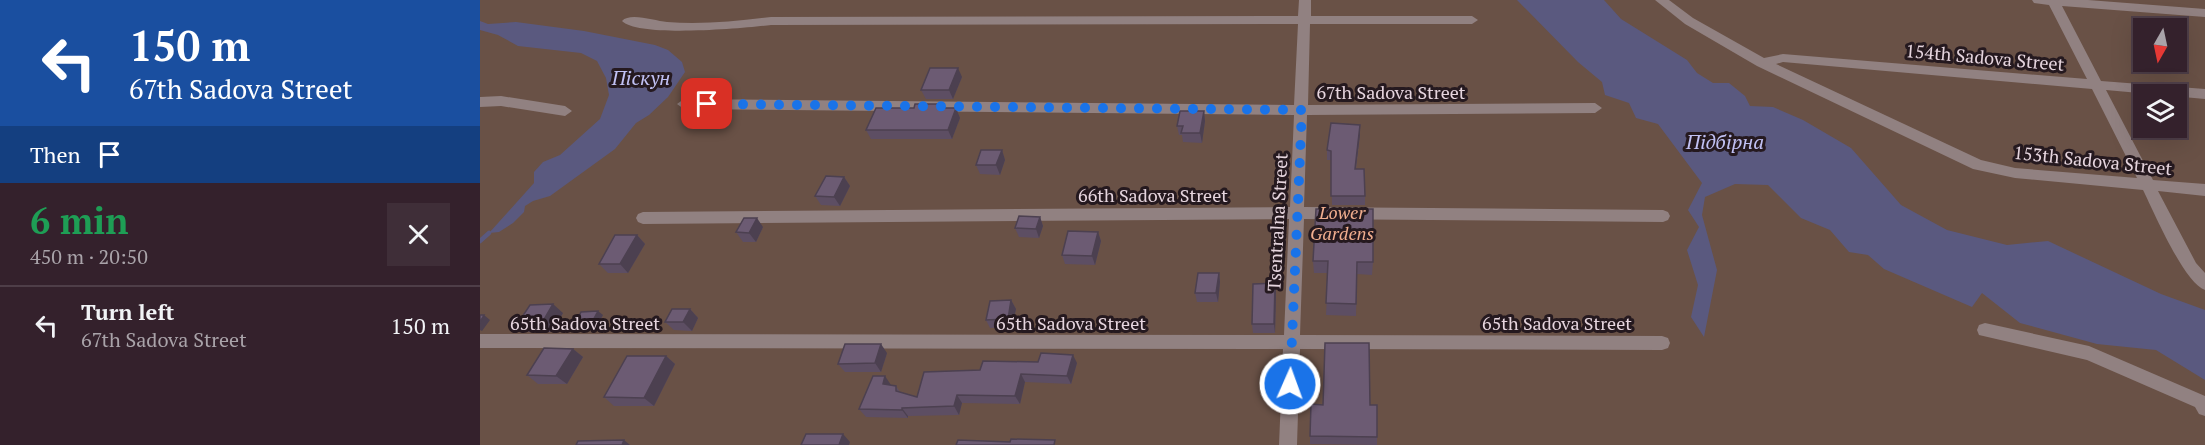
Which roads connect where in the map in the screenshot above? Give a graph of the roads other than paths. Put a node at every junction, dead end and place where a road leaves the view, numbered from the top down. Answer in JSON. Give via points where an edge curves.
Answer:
{"nodes":[{"id":1,"x":1305,"y":0,"type":"edge"},
{"id":2,"x":1660,"y":0,"type":"edge"},
{"id":3,"x":2038,"y":0,"type":"edge"},
{"id":4,"x":2053,"y":1,"type":"edge"},
{"id":5,"x":2205,"y":13,"type":"edge"},
{"id":6,"x":1472,"y":20,"type":"dead end"},
{"id":7,"x":628,"y":21,"type":"dead end"},
{"id":8,"x":1305,"y":21,"type":"junction"},
{"id":9,"x":1762,"y":63,"type":"junction"},
{"id":10,"x":2096,"y":84,"type":"junction"},
{"id":11,"x":2205,"y":94,"type":"edge"},
{"id":12,"x":480,"y":102,"type":"edge"},
{"id":13,"x":684,"y":104,"type":"dead end"},
{"id":14,"x":1595,"y":108,"type":"dead end"},
{"id":15,"x":1302,"y":110,"type":"junction"},
{"id":16,"x":565,"y":111,"type":"dead end"},
{"id":17,"x":2147,"y":184,"type":"junction"},
{"id":18,"x":2205,"y":190,"type":"edge"},
{"id":19,"x":1297,"y":213,"type":"junction"},
{"id":20,"x":1663,"y":216,"type":"dead end"},
{"id":21,"x":643,"y":218,"type":"dead end"},
{"id":22,"x":2205,"y":284,"type":"edge"},
{"id":23,"x":1985,"y":330,"type":"dead end"},
{"id":24,"x":480,"y":341,"type":"edge"},
{"id":25,"x":1291,"y":343,"type":"junction"},
{"id":26,"x":1662,"y":343,"type":"dead end"},
{"id":27,"x":2205,"y":408,"type":"edge"},
{"id":28,"x":1288,"y":445,"type":"edge"}],
"edges":[{"from":1,"to":8,"type":"street","name":"Tsentralna Street"},
{"from":2,"to":9,"type":"street","name":"153th Sadova Street"},
{"from":3,"to":4,"type":"street"},
{"from":4,"to":5,"type":"street"},
{"from":4,"to":10,"type":"street"},
{"from":6,"to":8,"type":"street"},
{"from":7,"to":8,"type":"street","via":[[713,27],[771,21]]},
{"from":8,"to":15,"type":"street","name":"Tsentralna Street"},
{"from":9,"to":10,"type":"street","name":"154th Sadova Street","via":[[1783,58]]},
{"from":9,"to":17,"type":"street","name":"153th Sadova Street","via":[[1978,165],[2015,173]]},
{"from":10,"to":11,"type":"street","name":"154th Sadova Street"},
{"from":10,"to":17,"type":"street"},
{"from":12,"to":16,"type":"street","via":[[501,101]]},
{"from":13,"to":15,"type":"street","name":"67th Sadova Street"},
{"from":14,"to":15,"type":"street","name":"67th Sadova Street"},
{"from":15,"to":19,"type":"street","name":"Tsentralna Street"},
{"from":17,"to":18,"type":"street","name":"153th Sadova Street"},
{"from":17,"to":22,"type":"street","via":[[2190,267]]},
{"from":19,"to":20,"type":"street","name":"66th Sadova Street"},
{"from":19,"to":21,"type":"street","name":"66th Sadova Street"},
{"from":19,"to":25,"type":"street","name":"Tsentralna Street"},
{"from":23,"to":27,"type":"street","via":[[2089,353],[2201,402]]},
{"from":24,"to":25,"type":"street","name":"65th Sadova Street"},
{"from":25,"to":26,"type":"street","name":"65th Sadova Street"},
{"from":25,"to":28,"type":"street","name":"Tsentralna Street"}]}
